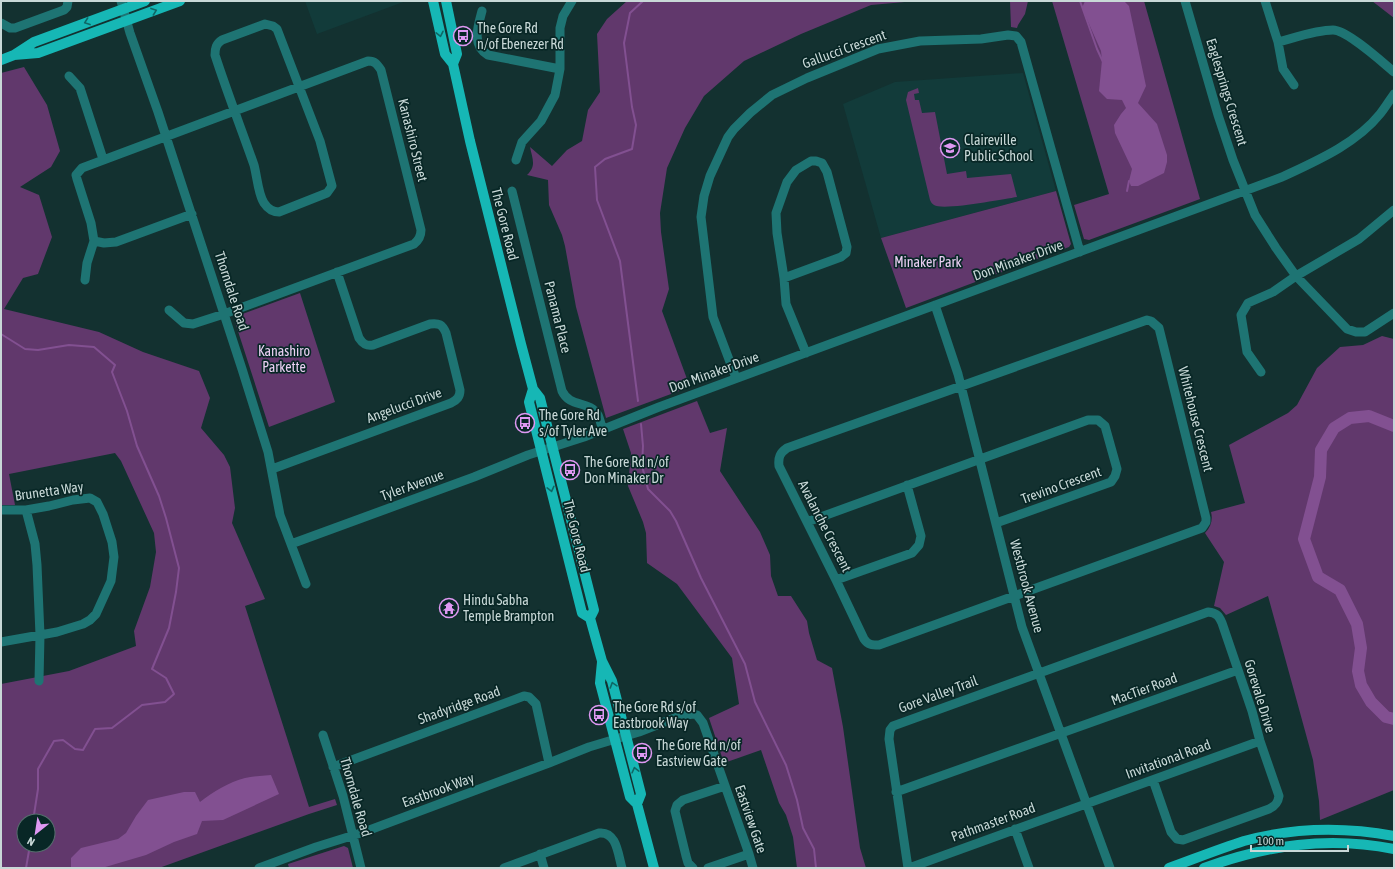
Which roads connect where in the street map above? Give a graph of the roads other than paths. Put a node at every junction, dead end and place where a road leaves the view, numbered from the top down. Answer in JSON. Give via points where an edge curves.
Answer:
{"nodes":[{"id":1,"x":68,"y":1,"type":"edge"},
{"id":2,"x":145,"y":1,"type":"edge"},
{"id":3,"x":180,"y":1,"type":"edge"},
{"id":4,"x":433,"y":1,"type":"edge"},
{"id":5,"x":446,"y":1,"type":"edge"},
{"id":6,"x":572,"y":1,"type":"edge"},
{"id":7,"x":1185,"y":1,"type":"edge"},
{"id":8,"x":1265,"y":1,"type":"edge"},
{"id":9,"x":122,"y":5,"type":"edge"},
{"id":10,"x":482,"y":11,"type":"dead end"},
{"id":11,"x":127,"y":21,"type":"junction"},
{"id":12,"x":1,"y":22,"type":"edge"},
{"id":13,"x":1278,"y":42,"type":"junction"},
{"id":14,"x":14,"y":55,"type":"junction"},
{"id":15,"x":1,"y":60,"type":"edge"},
{"id":16,"x":453,"y":64,"type":"junction"},
{"id":17,"x":560,"y":69,"type":"junction"},
{"id":18,"x":1394,"y":72,"type":"edge"},
{"id":19,"x":69,"y":76,"type":"dead end"},
{"id":20,"x":1294,"y":85,"type":"dead end"},
{"id":21,"x":299,"y":86,"type":"junction"},
{"id":22,"x":1394,"y":94,"type":"edge"},
{"id":23,"x":234,"y":110,"type":"junction"},
{"id":24,"x":166,"y":136,"type":"junction"},
{"id":25,"x":103,"y":159,"type":"junction"},
{"id":26,"x":516,"y":160,"type":"dead end"},
{"id":27,"x":512,"y":191,"type":"dead end"},
{"id":28,"x":1246,"y":191,"type":"junction"},
{"id":29,"x":1394,"y":210,"type":"edge"},
{"id":30,"x":192,"y":214,"type":"junction"},
{"id":31,"x":94,"y":241,"type":"junction"},
{"id":32,"x":1080,"y":252,"type":"junction"},
{"id":33,"x":337,"y":272,"type":"junction"},
{"id":34,"x":1296,"y":276,"type":"junction"},
{"id":35,"x":784,"y":278,"type":"junction"},
{"id":36,"x":85,"y":280,"type":"dead end"},
{"id":37,"x":935,"y":305,"type":"junction"},
{"id":38,"x":169,"y":310,"type":"dead end"},
{"id":39,"x":1394,"y":313,"type":"edge"},
{"id":40,"x":224,"y":314,"type":"junction"},
{"id":41,"x":806,"y":353,"type":"junction"},
{"id":42,"x":1261,"y":372,"type":"dead end"},
{"id":43,"x":736,"y":378,"type":"junction"},
{"id":44,"x":961,"y":386,"type":"junction"},
{"id":45,"x":533,"y":389,"type":"junction"},
{"id":46,"x":603,"y":430,"type":"junction"},
{"id":47,"x":553,"y":448,"type":"junction"},
{"id":48,"x":541,"y":451,"type":"junction"},
{"id":49,"x":980,"y":459,"type":"junction"},
{"id":50,"x":272,"y":469,"type":"junction"},
{"id":51,"x":907,"y":485,"type":"junction"},
{"id":52,"x":1,"y":510,"type":"edge"},
{"id":53,"x":26,"y":510,"type":"junction"},
{"id":54,"x":807,"y":522,"type":"junction"},
{"id":55,"x":996,"y":523,"type":"junction"},
{"id":56,"x":291,"y":544,"type":"junction"},
{"id":57,"x":836,"y":580,"type":"junction"},
{"id":58,"x":306,"y":584,"type":"dead end"},
{"id":59,"x":1015,"y":596,"type":"junction"},
{"id":60,"x":590,"y":618,"type":"junction"},
{"id":61,"x":40,"y":635,"type":"junction"},
{"id":62,"x":1,"y":642,"type":"edge"},
{"id":63,"x":602,"y":661,"type":"junction"},
{"id":64,"x":1238,"y":670,"type":"junction"},
{"id":65,"x":1039,"y":673,"type":"junction"},
{"id":66,"x":38,"y":681,"type":"dead end"},
{"id":67,"x":1060,"y":734,"type":"junction"},
{"id":68,"x":323,"y":735,"type":"dead end"},
{"id":69,"x":626,"y":736,"type":"junction"},
{"id":70,"x":615,"y":739,"type":"junction"},
{"id":71,"x":1260,"y":741,"type":"junction"},
{"id":72,"x":549,"y":764,"type":"junction"},
{"id":73,"x":333,"y":767,"type":"junction"},
{"id":74,"x":1153,"y":780,"type":"junction"},
{"id":75,"x":725,"y":786,"type":"junction"},
{"id":76,"x":896,"y":792,"type":"junction"},
{"id":77,"x":637,"y":804,"type":"junction"},
{"id":78,"x":1086,"y":804,"type":"junction"},
{"id":79,"x":1015,"y":829,"type":"junction"},
{"id":80,"x":353,"y":835,"type":"junction"},
{"id":81,"x":1394,"y":836,"type":"edge"},
{"id":82,"x":1394,"y":849,"type":"edge"},
{"id":83,"x":540,"y":854,"type":"junction"},
{"id":84,"x":749,"y":854,"type":"junction"},
{"id":85,"x":259,"y":868,"type":"edge"},
{"id":86,"x":361,"y":868,"type":"edge"},
{"id":87,"x":504,"y":868,"type":"edge"},
{"id":88,"x":544,"y":868,"type":"edge"},
{"id":89,"x":622,"y":868,"type":"edge"},
{"id":90,"x":654,"y":868,"type":"edge"},
{"id":91,"x":693,"y":868,"type":"edge"},
{"id":92,"x":708,"y":868,"type":"edge"},
{"id":93,"x":753,"y":868,"type":"edge"},
{"id":94,"x":908,"y":868,"type":"edge"},
{"id":95,"x":1029,"y":868,"type":"edge"},
{"id":96,"x":1110,"y":868,"type":"edge"},
{"id":97,"x":1169,"y":868,"type":"edge"},
{"id":98,"x":1204,"y":868,"type":"edge"}],
"edges":[{"from":1,"to":12,"type":"street","via":[[64,10],[15,28],[5,26]]},
{"from":2,"to":9,"type":"main road"},
{"from":11,"to":3,"type":"main road","one_way":true},
{"from":4,"to":16,"type":"main road","name":"The Gore Road","one_way":true,"via":[[445,54]]},
{"from":5,"to":16,"type":"main road","name":"The Gore Road","via":[[457,54]]},
{"from":6,"to":17,"type":"street","via":[[563,16],[560,28]]},
{"from":7,"to":28,"type":"street","name":"Eaglesprings Crescent","via":[[1218,115]]},
{"from":8,"to":13,"type":"street"},
{"from":9,"to":11,"type":"street","name":"Thorndale Road"},
{"from":9,"to":14,"type":"main road","one_way":true,"via":[[34,42]]},
{"from":10,"to":17,"type":"street","via":[[476,31],[482,51],[488,55]]},
{"from":11,"to":14,"type":"main road","via":[[38,53]]},
{"from":11,"to":24,"type":"street","name":"Thorndale Road"},
{"from":13,"to":18,"type":"street","via":[[1334,30],[1350,38]]},
{"from":13,"to":20,"type":"street","via":[[1283,69]]},
{"from":14,"to":15,"type":"main road"},
{"from":16,"to":45,"type":"main road","name":"The Gore Road"},
{"from":17,"to":26,"type":"street","via":[[551,103],[541,121],[522,142]]},
{"from":19,"to":25,"type":"street","via":[[80,88]]},
{"from":21,"to":23,"type":"street","name":"Kanashiro Street"},
{"from":21,"to":23,"type":"street","via":[[277,29],[265,24],[222,40],[215,48],[215,55]]},
{"from":21,"to":23,"type":"street","via":[[320,141],[332,186],[327,193],[286,210],[274,212],[263,202],[254,166]]},
{"from":21,"to":33,"type":"street","name":"Kanashiro Street","via":[[368,61],[378,64],[421,230],[419,239],[414,244]]},
{"from":22,"to":28,"type":"street","name":"Don Minaker Drive","via":[[1380,115],[1357,136],[1323,158]]},
{"from":23,"to":24,"type":"street","name":"Kanashiro Street"},
{"from":24,"to":25,"type":"street","name":"Kanashiro Street"},
{"from":24,"to":30,"type":"street","name":"Thorndale Road"},
{"from":25,"to":31,"type":"street","name":"Kanashiro Street","via":[[82,168],[76,175]]},
{"from":27,"to":46,"type":"street","name":"Panama Place","via":[[562,390],[569,400],[593,409]]},
{"from":28,"to":32,"type":"street","name":"Don Minaker Drive"},
{"from":28,"to":34,"type":"street","name":"Eaglesprings Crescent","via":[[1255,215]]},
{"from":29,"to":34,"type":"street","via":[[1359,239]]},
{"from":30,"to":31,"type":"street","via":[[116,242]]},
{"from":30,"to":40,"type":"street","name":"Thorndale Road"},
{"from":31,"to":36,"type":"street"},
{"from":32,"to":37,"type":"street","name":"Don Minaker Drive"},
{"from":32,"to":43,"type":"street","name":"Gallucci Crescent","via":[[1021,42],[1016,36],[920,41],[878,49],[807,78],[766,100],[734,129],[713,169],[704,196],[702,233],[713,317]]},
{"from":33,"to":40,"type":"street","name":"Kanashiro Street"},
{"from":33,"to":50,"type":"street","name":"Angelucci Drive","via":[[363,344],[373,345],[430,324],[441,324],[446,333],[460,395],[450,403]]},
{"from":34,"to":39,"type":"street","name":"Eaglesprings Crescent","via":[[1348,329],[1365,332]]},
{"from":34,"to":42,"type":"street","via":[[1273,292],[1248,303],[1241,315],[1247,352]]},
{"from":35,"to":35,"type":"street","via":[[846,253],[847,247],[826,172],[822,163],[816,161],[804,164],[791,175],[776,212]]},
{"from":35,"to":41,"type":"street","via":[[786,304]]},
{"from":37,"to":41,"type":"street","name":"Don Minaker Drive"},
{"from":37,"to":44,"type":"street","name":"Westbrook Avenue"},
{"from":38,"to":40,"type":"street","name":"Kanashiro Street","via":[[184,323],[193,324]]},
{"from":40,"to":50,"type":"street","name":"Thorndale Road"},
{"from":41,"to":43,"type":"street","name":"Don Minaker Drive"},
{"from":43,"to":46,"type":"street","name":"Don Minaker Drive"},
{"from":44,"to":49,"type":"street","name":"Westbrook Avenue"},
{"from":44,"to":54,"type":"street","name":"Avalanche Crescent","via":[[782,451],[778,460],[779,466]]},
{"from":44,"to":59,"type":"street","name":"Whitehouse Crescent","via":[[1142,321],[1151,321],[1159,328],[1206,522],[1199,529]]},
{"from":45,"to":47,"type":"main road","name":"The Gore Road","via":[[540,398]]},
{"from":45,"to":48,"type":"main road","name":"The Gore Road","via":[[529,402]]},
{"from":46,"to":47,"type":"street","name":"Don Minaker Drive"},
{"from":47,"to":48,"type":"street","name":"Don Minaker Drive"},
{"from":47,"to":60,"type":"main road","name":"The Gore Road","via":[[594,610]]},
{"from":48,"to":56,"type":"street","name":"Tyler Avenue"},
{"from":48,"to":60,"type":"main road","name":"The Gore Road","one_way":true,"via":[[582,613]]},
{"from":49,"to":51,"type":"street","name":"Trevino Crescent"},
{"from":49,"to":55,"type":"street","name":"Westbrook Avenue"},
{"from":49,"to":55,"type":"street","name":"Trevino Crescent","via":[[1093,419],[1106,426],[1116,469],[1111,482]]},
{"from":50,"to":56,"type":"street","name":"Thorndale Road","via":[[280,515]]},
{"from":51,"to":54,"type":"street","name":"Trevino Crescent"},
{"from":51,"to":57,"type":"street","via":[[920,536],[919,546],[912,553]]},
{"from":52,"to":53,"type":"street","name":"Brunetta Way"},
{"from":53,"to":61,"type":"street","via":[[35,544]]},
{"from":53,"to":61,"type":"street","name":"Brunetta Way","via":[[90,498],[97,502],[103,514],[114,557],[111,581],[96,614],[83,624]]},
{"from":54,"to":57,"type":"street","name":"Avalanche Crescent"},
{"from":55,"to":59,"type":"street","name":"Westbrook Avenue"},
{"from":56,"to":58,"type":"street","name":"Thorndale Road"},
{"from":57,"to":59,"type":"street","name":"Avalanche Crescent","via":[[864,639],[873,645]]},
{"from":59,"to":65,"type":"street","name":"Westbrook Avenue","via":[[1022,627]]},
{"from":60,"to":63,"type":"main road","name":"The Gore Road"},
{"from":61,"to":62,"type":"street","name":"Brunetta Way"},
{"from":61,"to":66,"type":"street"},
{"from":69,"to":63,"type":"main road","name":"The Gore Road","one_way":true,"via":[[612,681]]},
{"from":63,"to":70,"type":"main road","name":"The Gore Road","via":[[600,683]]},
{"from":64,"to":65,"type":"street","name":"Gorevale Drive","via":[[1220,617],[1208,612]]},
{"from":64,"to":67,"type":"street","name":"MacTier Road"},
{"from":64,"to":71,"type":"street","name":"Gorevale Drive"},
{"from":65,"to":67,"type":"street","name":"Westbrook Avenue"},
{"from":65,"to":76,"type":"street","name":"Gore Valley Trail","via":[[893,726],[889,739]]},
{"from":67,"to":76,"type":"street","name":"MacTier Road"},
{"from":67,"to":78,"type":"street","name":"Westbrook Avenue"},
{"from":68,"to":73,"type":"street","name":"Thorndale Road"},
{"from":69,"to":70,"type":"street","name":"Eastbrook Way"},
{"from":69,"to":75,"type":"street","name":"Eastview Gate","via":[[680,716],[697,715],[703,723]]},
{"from":77,"to":69,"type":"main road","name":"The Gore Road","one_way":true,"via":[[641,794]]},
{"from":70,"to":72,"type":"street","name":"Eastbrook Way"},
{"from":70,"to":77,"type":"main road","name":"The Gore Road","via":[[630,797]]},
{"from":71,"to":74,"type":"street","name":"Invitational Road"},
{"from":71,"to":74,"type":"street","name":"Gorevale Drive","via":[[1279,796],[1276,805],[1269,809],[1183,840],[1177,839]]},
{"from":72,"to":73,"type":"street","name":"Shadyridge Road","via":[[536,704],[524,696]]},
{"from":72,"to":80,"type":"street","name":"Eastbrook Way"},
{"from":73,"to":80,"type":"street","name":"Thorndale Road"},
{"from":74,"to":78,"type":"street","name":"Invitational Road"},
{"from":75,"to":84,"type":"street","name":"Eastview Gate"},
{"from":75,"to":91,"type":"street","via":[[683,800],[677,805],[675,811],[686,856]]},
{"from":76,"to":94,"type":"street","name":"Gore Valley Trail"},
{"from":77,"to":90,"type":"main road","name":"The Gore Road"},
{"from":78,"to":79,"type":"street","name":"Pathmaster Road"},
{"from":78,"to":96,"type":"street","name":"Westbrook Avenue"},
{"from":79,"to":94,"type":"street","name":"Pathmaster Road"},
{"from":79,"to":95,"type":"street"},
{"from":80,"to":85,"type":"street","name":"Eastbrook Way"},
{"from":80,"to":86,"type":"street","name":"Thorndale Road"},
{"from":81,"to":97,"type":"main road","via":[[1326,831],[1272,835]]},
{"from":82,"to":98,"type":"main road","via":[[1354,844],[1295,845],[1251,853]]},
{"from":83,"to":87,"type":"street"},
{"from":83,"to":88,"type":"street"},
{"from":83,"to":89,"type":"street","via":[[604,832],[615,842]]},
{"from":84,"to":92,"type":"street"},
{"from":84,"to":93,"type":"street","name":"Eastview Gate"}]}
